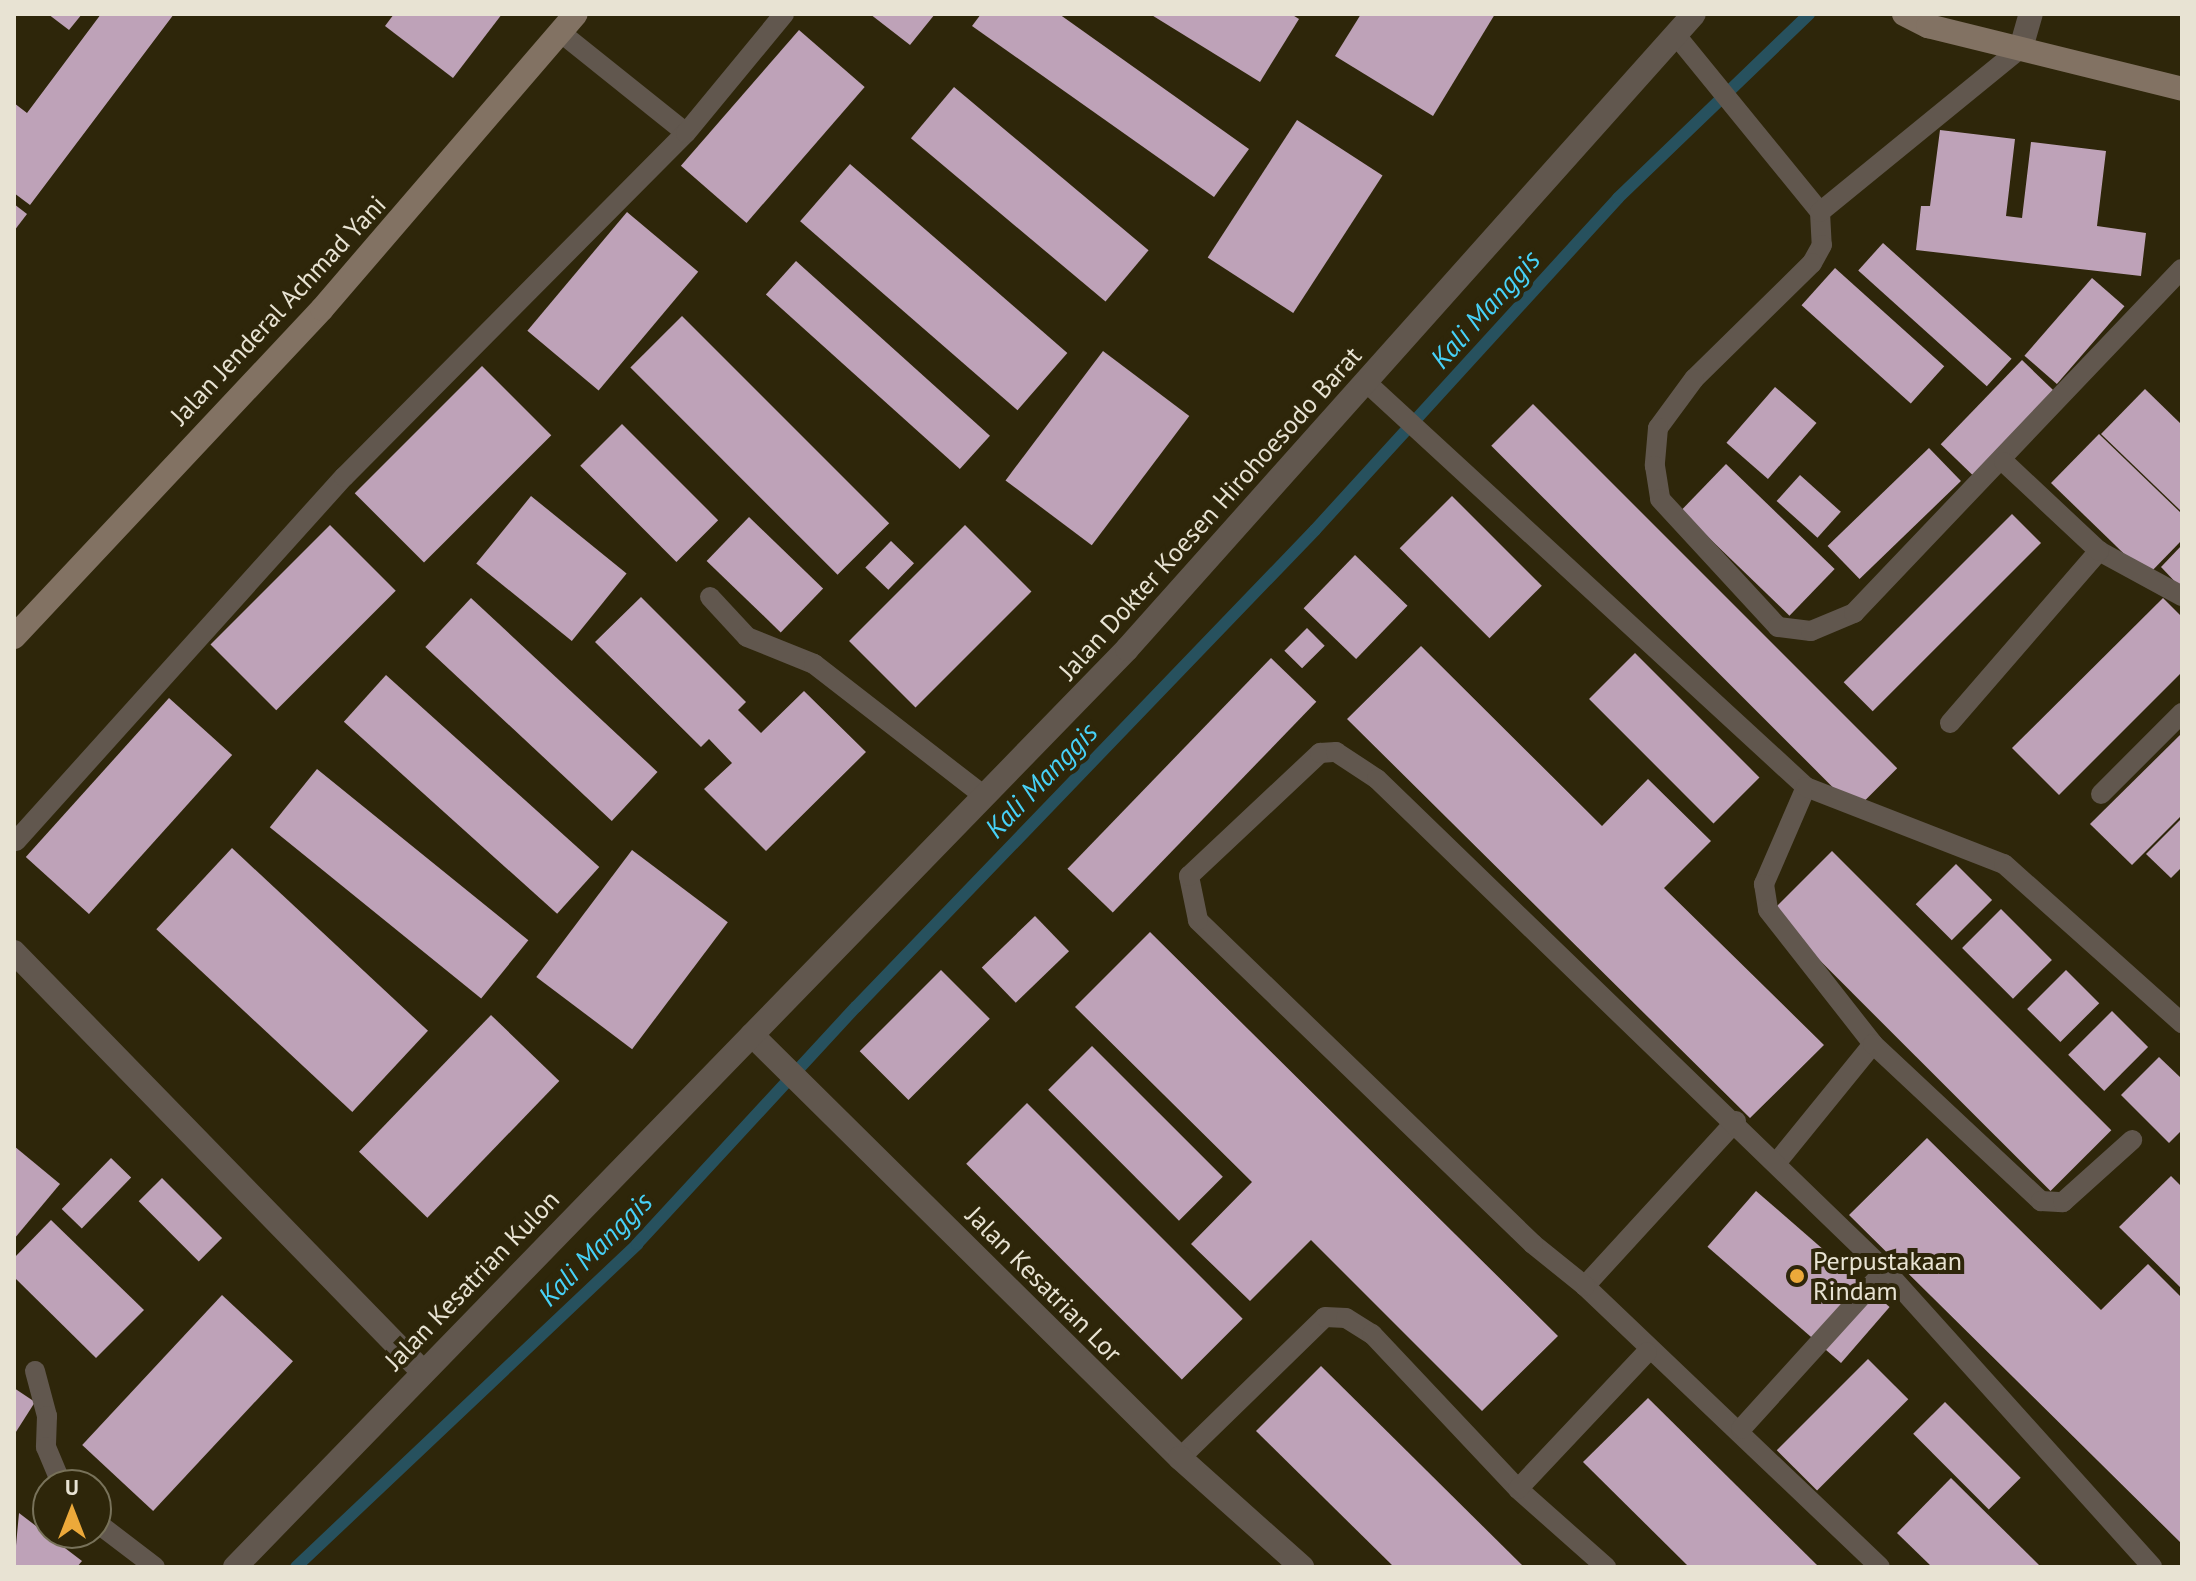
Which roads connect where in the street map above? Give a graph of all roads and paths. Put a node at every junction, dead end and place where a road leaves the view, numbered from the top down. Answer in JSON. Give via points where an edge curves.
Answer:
{"nodes":[{"id":1,"x":784,"y":14,"type":"edge"},
{"id":2,"x":1694,"y":14,"type":"edge"},
{"id":3,"x":1904,"y":14,"type":"edge"},
{"id":4,"x":2031,"y":14,"type":"edge"},
{"id":5,"x":568,"y":23,"type":"edge"},
{"id":6,"x":1675,"y":34,"type":"junction"},
{"id":7,"x":2021,"y":48,"type":"junction"},
{"id":8,"x":2182,"y":89,"type":"edge"},
{"id":9,"x":686,"y":133,"type":"junction"},
{"id":10,"x":1820,"y":212,"type":"junction"},
{"id":11,"x":2182,"y":269,"type":"edge"},
{"id":12,"x":1367,"y":383,"type":"junction"},
{"id":13,"x":2004,"y":462,"type":"junction"},
{"id":14,"x":2099,"y":551,"type":"junction"},
{"id":15,"x":2182,"y":596,"type":"edge"},
{"id":16,"x":710,"y":597,"type":"dead end"},
{"id":17,"x":14,"y":637,"type":"edge"},
{"id":18,"x":2182,"y":713,"type":"edge"},
{"id":19,"x":1950,"y":723,"type":"dead end"},
{"id":20,"x":1806,"y":787,"type":"junction"},
{"id":21,"x":2101,"y":794,"type":"dead end"},
{"id":22,"x":984,"y":796,"type":"junction"},
{"id":23,"x":16,"y":841,"type":"dead end"},
{"id":24,"x":14,"y":952,"type":"edge"},
{"id":25,"x":2182,"y":1023,"type":"edge"},
{"id":26,"x":752,"y":1035,"type":"junction"},
{"id":27,"x":1873,"y":1044,"type":"junction"},
{"id":28,"x":1736,"y":1121,"type":"junction"},
{"id":29,"x":2132,"y":1140,"type":"dead end"},
{"id":30,"x":1777,"y":1162,"type":"junction"},
{"id":31,"x":1885,"y":1270,"type":"junction"},
{"id":32,"x":1585,"y":1286,"type":"junction"},
{"id":33,"x":1647,"y":1352,"type":"junction"},
{"id":34,"x":421,"y":1370,"type":"junction"},
{"id":35,"x":35,"y":1371,"type":"dead end"},
{"id":36,"x":1741,"y":1429,"type":"junction"},
{"id":37,"x":1180,"y":1458,"type":"junction"},
{"id":38,"x":55,"y":1469,"type":"edge"},
{"id":39,"x":1518,"y":1489,"type":"junction"},
{"id":40,"x":112,"y":1534,"type":"edge"},
{"id":41,"x":155,"y":1567,"type":"edge"},
{"id":42,"x":235,"y":1567,"type":"edge"},
{"id":43,"x":1302,"y":1567,"type":"edge"},
{"id":44,"x":1606,"y":1567,"type":"edge"},
{"id":45,"x":1880,"y":1567,"type":"edge"},
{"id":46,"x":2152,"y":1567,"type":"edge"}],
"edges":[{"from":1,"to":9,"type":"lane"},
{"from":2,"to":6,"type":"street","name":"Jalan Dokter Koesen Hirohoesodo Barat"},
{"from":3,"to":7,"type":"main road"},
{"from":4,"to":7,"type":"street"},
{"from":5,"to":9,"type":"lane"},
{"from":5,"to":17,"type":"main road","name":"Jalan Jenderal Achmad Yani","via":[[322,309]]},
{"from":6,"to":10,"type":"lane"},
{"from":6,"to":12,"type":"street","name":"Jalan Dokter Koesen Hirohoesodo Barat"},
{"from":7,"to":8,"type":"main road"},
{"from":7,"to":10,"type":"lane"},
{"from":9,"to":23,"type":"lane","via":[[344,477]]},
{"from":10,"to":13,"type":"lane","via":[[1822,245],[1812,263],[1694,379],[1658,428],[1655,466],[1660,499],[1778,627],[1811,631],[1854,613]]},
{"from":11,"to":13,"type":"lane"},
{"from":12,"to":20,"type":"lane"},
{"from":12,"to":22,"type":"street","name":"Jalan Dokter Koesen Hirohoesodo Barat","via":[[1127,649]]},
{"from":13,"to":14,"type":"lane"},
{"from":14,"to":15,"type":"lane"},
{"from":14,"to":19,"type":"lane"},
{"from":16,"to":22,"type":"lane","via":[[747,637],[814,664]]},
{"from":18,"to":21,"type":"lane"},
{"from":20,"to":25,"type":"lane","via":[[2004,864]]},
{"from":20,"to":27,"type":"lane","via":[[1764,884],[1768,910]]},
{"from":22,"to":26,"type":"street","name":"Jalan Dokter Koesen Hirohoesodo Barat"},
{"from":24,"to":34,"type":"street"},
{"from":26,"to":34,"type":"street","name":"Jalan Kesatrian Kulon"},
{"from":26,"to":37,"type":"street","name":"Jalan Kesatrian Lor"},
{"from":27,"to":29,"type":"lane","via":[[2041,1201],[2063,1202]]},
{"from":27,"to":30,"type":"lane"},
{"from":28,"to":30,"type":"lane"},
{"from":28,"to":32,"type":"lane"},
{"from":28,"to":32,"type":"lane","via":[[1377,779],[1336,752],[1320,753],[1305,763],[1189,876],[1198,920],[1533,1244]]},
{"from":30,"to":31,"type":"lane"},
{"from":31,"to":36,"type":"lane"},
{"from":31,"to":46,"type":"lane"},
{"from":32,"to":33,"type":"lane"},
{"from":33,"to":36,"type":"lane"},
{"from":33,"to":39,"type":"lane"},
{"from":34,"to":42,"type":"street","name":"Jalan Kesatrian Kulon"},
{"from":35,"to":38,"type":"lane","via":[[47,1416],[46,1447]]},
{"from":36,"to":45,"type":"lane"},
{"from":37,"to":39,"type":"lane","via":[[1325,1317],[1346,1318],[1372,1334]]},
{"from":37,"to":43,"type":"street","name":"Jalan Kesatrian Lor"},
{"from":39,"to":44,"type":"lane"},
{"from":40,"to":41,"type":"lane"}]}
